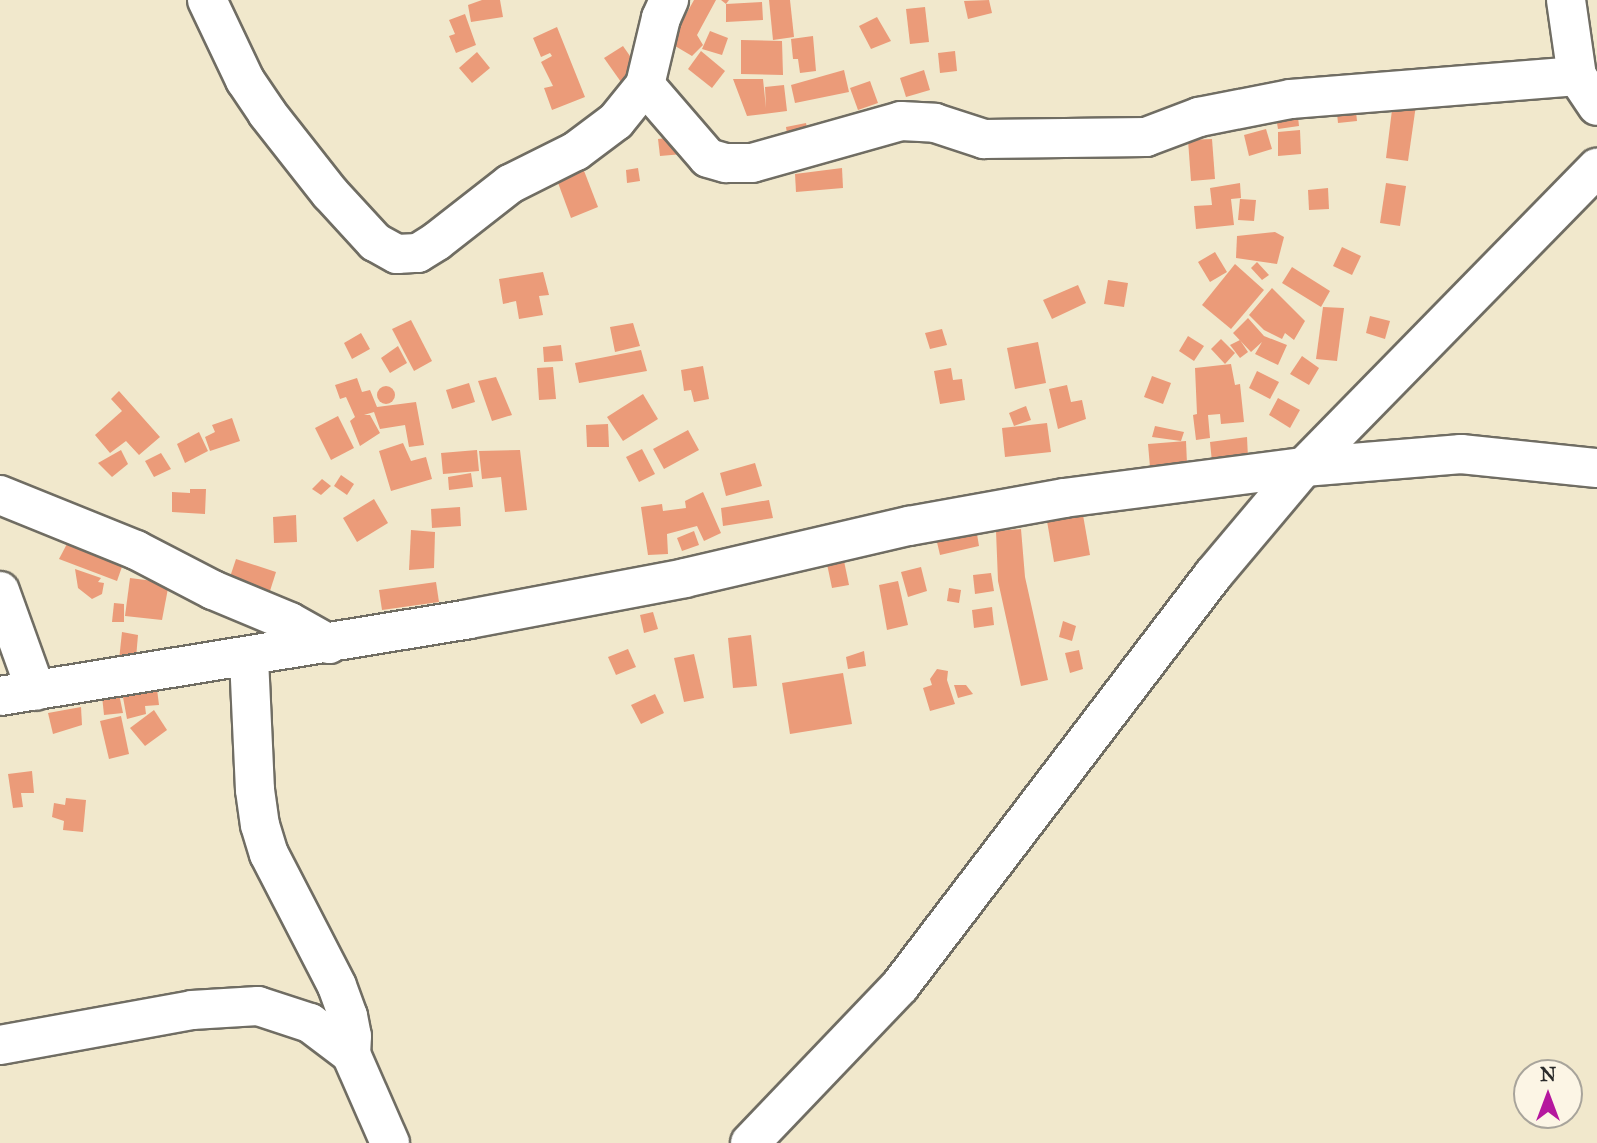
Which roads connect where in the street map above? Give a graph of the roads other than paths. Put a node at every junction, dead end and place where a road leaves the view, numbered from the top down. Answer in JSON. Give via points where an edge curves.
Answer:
{"nodes":[{"id":1,"x":207,"y":0,"type":"edge"},
{"id":2,"x":669,"y":0,"type":"edge"},
{"id":3,"x":1566,"y":0,"type":"edge"},
{"id":4,"x":645,"y":85,"type":"junction"},
{"id":5,"x":1587,"y":91,"type":"edge"},
{"id":6,"x":1597,"y":168,"type":"edge"},
{"id":7,"x":1304,"y":467,"type":"junction"},
{"id":8,"x":1597,"y":467,"type":"edge"},
{"id":9,"x":0,"y":495,"type":"edge"},
{"id":10,"x":0,"y":591,"type":"edge"},
{"id":11,"x":329,"y":644,"type":"junction"},
{"id":12,"x":249,"y":658,"type":"junction"},
{"id":13,"x":18,"y":694,"type":"edge"},
{"id":14,"x":0,"y":1045,"type":"edge"},
{"id":15,"x":351,"y":1054,"type":"junction"},
{"id":16,"x":390,"y":1143,"type":"edge"},
{"id":17,"x":750,"y":1143,"type":"edge"}],
"edges":[{"from":1,"to":4,"type":"street","via":[[244,80],[267,113],[375,242],[397,254],[418,253],[510,184],[576,150],[615,121]]},
{"from":2,"to":4,"type":"street"},
{"from":3,"to":5,"type":"street"},
{"from":4,"to":5,"type":"street","via":[[708,158],[726,163],[752,163],[901,121],[936,123],[984,139],[1146,137],[1199,117],[1291,99]]},
{"from":6,"to":7,"type":"street"},
{"from":7,"to":8,"type":"street","via":[[1461,454]]},
{"from":7,"to":11,"type":"street","via":[[1064,498],[935,521],[685,578]]},
{"from":7,"to":17,"type":"street","via":[[1213,575],[900,986]]},
{"from":9,"to":11,"type":"street","via":[[136,550]]},
{"from":10,"to":13,"type":"street"},
{"from":11,"to":12,"type":"street"},
{"from":12,"to":13,"type":"street"},
{"from":12,"to":15,"type":"street","via":[[260,825],[274,866],[337,986],[348,1016]]},
{"from":14,"to":15,"type":"street","via":[[192,1010],[258,1006],[310,1023]]},
{"from":15,"to":16,"type":"street"}]}
